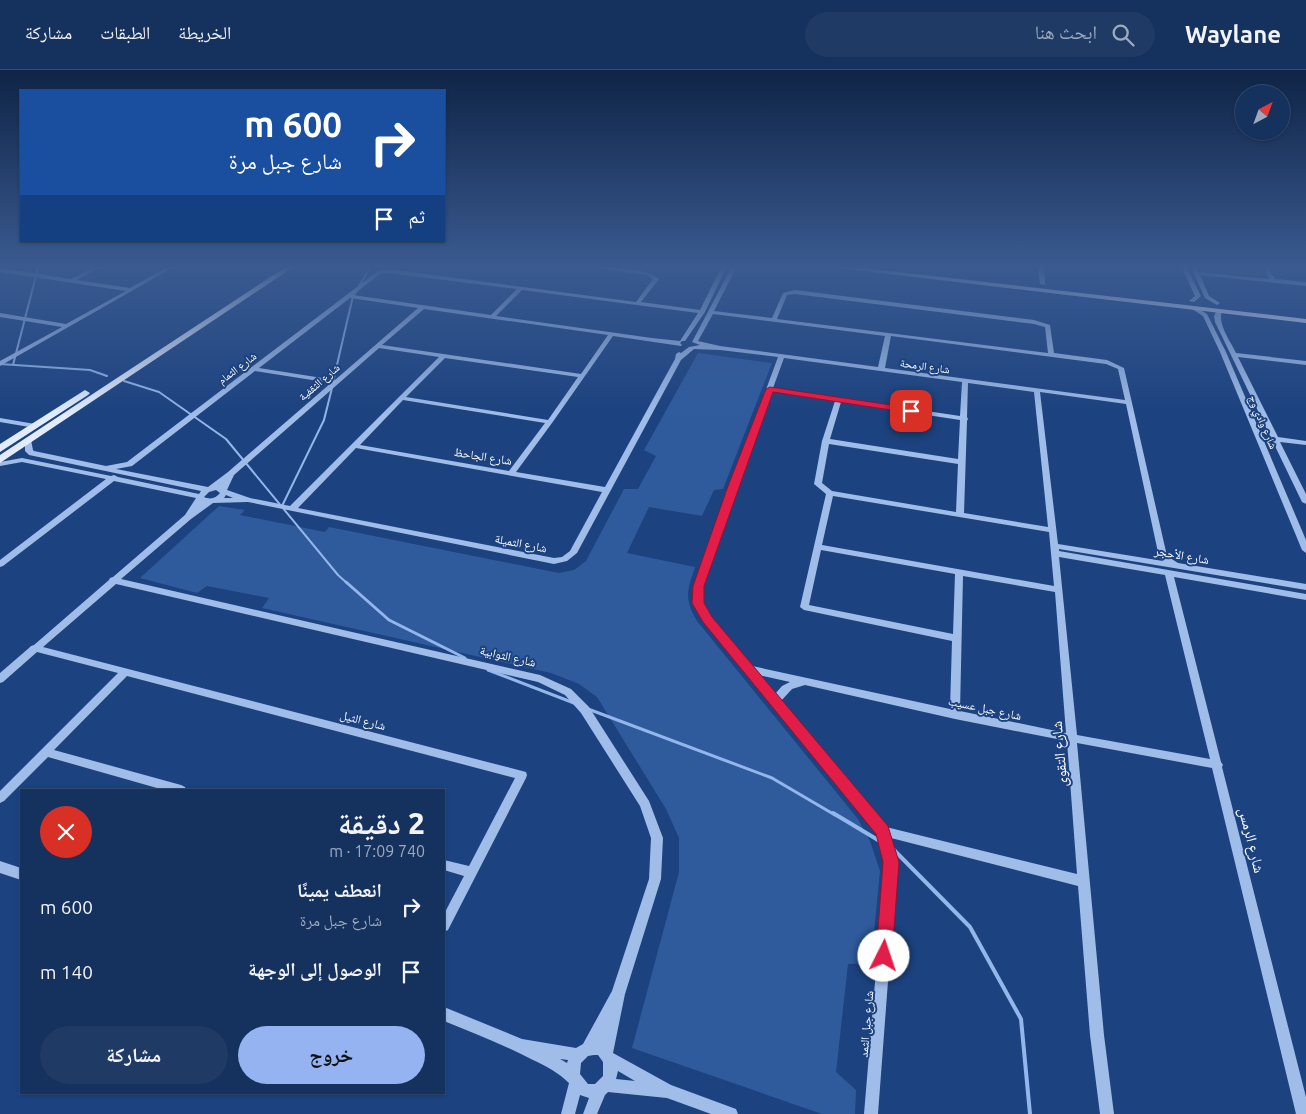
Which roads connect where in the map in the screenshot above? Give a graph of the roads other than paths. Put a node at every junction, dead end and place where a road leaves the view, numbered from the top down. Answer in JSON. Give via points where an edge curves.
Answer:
{"nodes":[{"id":1,"x":15,"y":317,"type":"edge"},
{"id":2,"x":83,"y":317,"type":"edge"},
{"id":3,"x":202,"y":317,"type":"edge"},
{"id":4,"x":216,"y":317,"type":"edge"},
{"id":5,"x":322,"y":317,"type":"edge"},
{"id":6,"x":411,"y":317,"type":"edge"},
{"id":7,"x":492,"y":317,"type":"edge"},
{"id":8,"x":699,"y":317,"type":"edge"},
{"id":9,"x":709,"y":317,"type":"edge"},
{"id":10,"x":748,"y":317,"type":"edge"},
{"id":11,"x":775,"y":317,"type":"edge"},
{"id":12,"x":992,"y":317,"type":"edge"},
{"id":13,"x":1206,"y":317,"type":"edge"},
{"id":14,"x":1217,"y":317,"type":"edge"},
{"id":15,"x":1279,"y":317,"type":"edge"},
{"id":16,"x":774,"y":320,"type":"junction"},
{"id":17,"x":1208,"y":320,"type":"junction"},
{"id":18,"x":1306,"y":321,"type":"edge"},
{"id":19,"x":1218,"y":322,"type":"junction"},
{"id":20,"x":67,"y":326,"type":"junction"},
{"id":21,"x":611,"y":334,"type":"junction"},
{"id":22,"x":888,"y":335,"type":"junction"},
{"id":23,"x":652,"y":340,"type":"joint"},
{"id":24,"x":680,"y":343,"type":"junction"},
{"id":25,"x":694,"y":345,"type":"junction"},
{"id":26,"x":378,"y":346,"type":"junction"},
{"id":27,"x":1051,"y":355,"type":"junction"},
{"id":28,"x":1235,"y":355,"type":"junction"},
{"id":29,"x":443,"y":356,"type":"junction"},
{"id":30,"x":781,"y":357,"type":"junction"},
{"id":31,"x":678,"y":360,"type":"junction"},
{"id":32,"x":0,"y":364,"type":"edge"},
{"id":33,"x":1306,"y":364,"type":"edge"},
{"id":34,"x":254,"y":369,"type":"junction"},
{"id":35,"x":881,"y":370,"type":"junction"},
{"id":36,"x":582,"y":376,"type":"junction"},
{"id":37,"x":335,"y":382,"type":"junction"},
{"id":38,"x":965,"y":382,"type":"junction"},
{"id":39,"x":770,"y":389,"type":"junction"},
{"id":40,"x":1037,"y":391,"type":"junction"},
{"id":41,"x":402,"y":398,"type":"junction"},
{"id":42,"x":839,"y":399,"type":"junction"},
{"id":43,"x":1127,"y":402,"type":"junction"},
{"id":44,"x":965,"y":419,"type":"junction"},
{"id":45,"x":0,"y":420,"type":"edge"},
{"id":46,"x":550,"y":422,"type":"junction"},
{"id":47,"x":35,"y":426,"type":"junction"},
{"id":48,"x":1277,"y":439,"type":"junction"},
{"id":49,"x":29,"y":441,"type":"junction"},
{"id":50,"x":826,"y":441,"type":"junction"},
{"id":51,"x":1306,"y":443,"type":"edge"},
{"id":52,"x":355,"y":446,"type":"junction"},
{"id":53,"x":0,"y":449,"type":"edge"},
{"id":54,"x":0,"y":462,"type":"edge"},
{"id":55,"x":961,"y":462,"type":"junction"},
{"id":56,"x":129,"y":464,"type":"junction"},
{"id":57,"x":108,"y":468,"type":"junction"},
{"id":58,"x":512,"y":472,"type":"junction"},
{"id":59,"x":128,"y":473,"type":"junction"},
{"id":60,"x":231,"y":474,"type":"junction"},
{"id":61,"x":114,"y":477,"type":"junction"},
{"id":62,"x":606,"y":490,"type":"junction"},
{"id":63,"x":192,"y":491,"type":"junction"},
{"id":64,"x":223,"y":491,"type":"junction"},
{"id":65,"x":204,"y":493,"type":"junction"},
{"id":66,"x":830,"y":493,"type":"junction"},
{"id":67,"x":213,"y":500,"type":"junction"},
{"id":68,"x":248,"y":500,"type":"junction"},
{"id":69,"x":1306,"y":502,"type":"edge"},
{"id":70,"x":292,"y":508,"type":"junction"},
{"id":71,"x":960,"y":515,"type":"junction"},
{"id":72,"x":188,"y":516,"type":"junction"},
{"id":73,"x":1052,"y":530,"type":"junction"},
{"id":74,"x":818,"y":547,"type":"junction"},
{"id":75,"x":1055,"y":550,"type":"junction"},
{"id":76,"x":1306,"y":550,"type":"edge"},
{"id":77,"x":1160,"y":560,"type":"junction"},
{"id":78,"x":0,"y":564,"type":"edge"},
{"id":79,"x":1172,"y":570,"type":"junction"},
{"id":80,"x":959,"y":573,"type":"junction"},
{"id":81,"x":113,"y":580,"type":"junction"},
{"id":82,"x":1245,"y":582,"type":"junction"},
{"id":83,"x":1306,"y":587,"type":"edge"},
{"id":84,"x":1059,"y":590,"type":"junction"},
{"id":85,"x":1306,"y":597,"type":"edge"},
{"id":86,"x":956,"y":638,"type":"junction"},
{"id":87,"x":34,"y":648,"type":"junction"},
{"id":88,"x":748,"y":669,"type":"junction"},
{"id":89,"x":126,"y":671,"type":"junction"},
{"id":90,"x":0,"y":679,"type":"edge"},
{"id":91,"x":806,"y":683,"type":"junction"},
{"id":92,"x":775,"y":702,"type":"junction"},
{"id":93,"x":954,"y":715,"type":"junction"},
{"id":94,"x":1072,"y":736,"type":"junction"},
{"id":95,"x":46,"y":752,"type":"junction"},
{"id":96,"x":1218,"y":765,"type":"junction"},
{"id":97,"x":177,"y":789,"type":"edge"},
{"id":98,"x":0,"y":798,"type":"edge"},
{"id":99,"x":883,"y":831,"type":"junction"},
{"id":100,"x":445,"y":865,"type":"edge"},
{"id":101,"x":0,"y":867,"type":"edge"},
{"id":102,"x":470,"y":872,"type":"junction"},
{"id":103,"x":20,"y":874,"type":"edge"},
{"id":104,"x":1086,"y":882,"type":"junction"},
{"id":105,"x":445,"y":924,"type":"edge"},
{"id":106,"x":618,"y":994,"type":"junction"},
{"id":107,"x":445,"y":1014,"type":"edge"},
{"id":108,"x":522,"y":1046,"type":"junction"},
{"id":109,"x":583,"y":1052,"type":"junction"},
{"id":110,"x":608,"y":1055,"type":"junction"},
{"id":111,"x":574,"y":1079,"type":"junction"},
{"id":112,"x":602,"y":1087,"type":"junction"},
{"id":113,"x":667,"y":1091,"type":"junction"},
{"id":114,"x":569,"y":1110,"type":"edge"},
{"id":115,"x":590,"y":1114,"type":"edge"},
{"id":116,"x":731,"y":1114,"type":"edge"},
{"id":117,"x":871,"y":1114,"type":"edge"},
{"id":118,"x":1107,"y":1114,"type":"edge"},
{"id":119,"x":1304,"y":1114,"type":"edge"}],
"edges":[{"from":1,"to":20,"type":"street"},
{"from":2,"to":20,"type":"street"},
{"from":3,"to":47,"type":"main road"},
{"from":4,"to":49,"type":"main road"},
{"from":5,"to":34,"type":"street","name":"شارع الثمام"},
{"from":6,"to":26,"type":"street","name":"شارع الثقفية"},
{"from":7,"to":21,"type":"street"},
{"from":8,"to":24,"type":"street"},
{"from":9,"to":25,"type":"street"},
{"from":10,"to":16,"type":"street"},
{"from":11,"to":16,"type":"street"},
{"from":12,"to":27,"type":"street","via":[[1048,326]]},
{"from":13,"to":17,"type":"street","name":"شارع وادي وج"},
{"from":14,"to":19,"type":"street"},
{"from":15,"to":18,"type":"main road"},
{"from":16,"to":22,"type":"street"},
{"from":17,"to":19,"type":"street"},
{"from":17,"to":76,"type":"street","name":"شارع وادي وج"},
{"from":19,"to":28,"type":"street","name":"شارع وادي وج"},
{"from":20,"to":32,"type":"street"},
{"from":21,"to":23,"type":"street"},
{"from":21,"to":36,"type":"street"},
{"from":22,"to":27,"type":"street"},
{"from":22,"to":35,"type":"street"},
{"from":23,"to":24,"type":"street"},
{"from":24,"to":25,"type":"street","name":"شارع الرمحة"},
{"from":24,"to":31,"type":"street"},
{"from":25,"to":30,"type":"street","name":"شارع الرمحة"},
{"from":25,"to":31,"type":"street"},
{"from":26,"to":29,"type":"street"},
{"from":26,"to":37,"type":"street","name":"شارع الثقفية"},
{"from":27,"to":43,"type":"street","via":[[1107,362],[1121,368]]},
{"from":28,"to":33,"type":"street"},
{"from":28,"to":48,"type":"street","name":"شارع وادي وج"},
{"from":29,"to":36,"type":"street"},
{"from":29,"to":41,"type":"street"},
{"from":30,"to":35,"type":"street","name":"شارع الرمحة"},
{"from":30,"to":39,"type":"street","name":"شارع جبل الثمد"},
{"from":31,"to":62,"type":"street","name":"شارع الثميلة"},
{"from":34,"to":37,"type":"street"},
{"from":34,"to":56,"type":"street","name":"شارع الثمام"},
{"from":35,"to":38,"type":"street","name":"شارع الرمحة"},
{"from":36,"to":46,"type":"street"},
{"from":37,"to":60,"type":"street","name":"شارع الثقفية"},
{"from":38,"to":40,"type":"street","name":"شارع الرمحة"},
{"from":38,"to":44,"type":"street"},
{"from":39,"to":42,"type":"street"},
{"from":39,"to":88,"type":"street","name":"شارع جبل الثمد","via":[[698,586],[698,603],[707,620]]},
{"from":40,"to":43,"type":"street","name":"شارع الرمحة"},
{"from":40,"to":73,"type":"street","name":"شارع التقوى"},
{"from":41,"to":46,"type":"street"},
{"from":41,"to":52,"type":"street"},
{"from":42,"to":44,"type":"street"},
{"from":42,"to":50,"type":"street"},
{"from":43,"to":77,"type":"street"},
{"from":44,"to":55,"type":"street"},
{"from":45,"to":47,"type":"street"},
{"from":46,"to":58,"type":"street"},
{"from":47,"to":53,"type":"main road"},
{"from":48,"to":51,"type":"street"},
{"from":48,"to":69,"type":"street","name":"شارع وادي وج"},
{"from":49,"to":54,"type":"main road"},
{"from":49,"to":57,"type":"street","via":[[32,453]]},
{"from":50,"to":55,"type":"street"},
{"from":50,"to":66,"type":"street","via":[[818,484]]},
{"from":52,"to":58,"type":"street","name":"شارع الجاحظ"},
{"from":52,"to":70,"type":"street"},
{"from":54,"to":61,"type":"street","via":[[22,460]]},
{"from":55,"to":71,"type":"street"},
{"from":56,"to":57,"type":"street","name":"شارع الثمام"},
{"from":56,"to":59,"type":"street"},
{"from":57,"to":59,"type":"street"},
{"from":58,"to":62,"type":"street","name":"شارع الجاحظ"},
{"from":59,"to":63,"type":"street"},
{"from":60,"to":64,"type":"street"},
{"from":60,"to":65,"type":"street"},
{"from":61,"to":63,"type":"street"},
{"from":61,"to":78,"type":"street"},
{"from":62,"to":70,"type":"street","name":"شارع الثميلة","via":[[573,553],[554,561]]},
{"from":63,"to":65,"type":"street"},
{"from":64,"to":65,"type":"street"},
{"from":64,"to":67,"type":"street"},
{"from":64,"to":68,"type":"street"},
{"from":65,"to":67,"type":"street"},
{"from":65,"to":72,"type":"street"},
{"from":66,"to":71,"type":"street"},
{"from":66,"to":74,"type":"street"},
{"from":67,"to":68,"type":"street"},
{"from":67,"to":72,"type":"street"},
{"from":68,"to":70,"type":"street","name":"شارع الثميلة"},
{"from":71,"to":73,"type":"street"},
{"from":72,"to":81,"type":"street"},
{"from":73,"to":75,"type":"street","name":"شارع التقوى"},
{"from":74,"to":80,"type":"street"},
{"from":74,"to":86,"type":"street","via":[[804,607]]},
{"from":75,"to":77,"type":"street","name":"شارع الأحجر"},
{"from":75,"to":79,"type":"street","name":"شارع الأحجر"},
{"from":75,"to":84,"type":"street","name":"شارع التقوى"},
{"from":77,"to":79,"type":"street","name":"شارع الأحجر"},
{"from":79,"to":82,"type":"street","name":"شارع الأحجر"},
{"from":79,"to":96,"type":"street","name":"شارع الرمس"},
{"from":80,"to":84,"type":"street"},
{"from":80,"to":86,"type":"street"},
{"from":81,"to":87,"type":"street"},
{"from":81,"to":106,"type":"street","name":"شارع الثوابية","via":[[540,679],[568,692],[585,710],[645,804],[657,838],[655,879]]},
{"from":82,"to":83,"type":"street","name":"شارع الأحجر"},
{"from":82,"to":85,"type":"street","name":"شارع الأحجر"},
{"from":84,"to":94,"type":"street","name":"شارع التقوى"},
{"from":86,"to":93,"type":"street"},
{"from":87,"to":89,"type":"street","name":"شارع الثيل"},
{"from":87,"to":90,"type":"street"},
{"from":88,"to":91,"type":"street","name":"شارع جبل عسيب"},
{"from":88,"to":92,"type":"street","name":"شارع جبل الثمد"},
{"from":89,"to":95,"type":"street"},
{"from":89,"to":102,"type":"street","name":"شارع الثيل","via":[[522,775]]},
{"from":91,"to":92,"type":"street","via":[[794,683],[782,690]]},
{"from":91,"to":93,"type":"street","name":"شارع جبل عسيب"},
{"from":92,"to":99,"type":"street","name":"شارع جبل الثمد"},
{"from":93,"to":94,"type":"street","name":"شارع جبل عسيب"},
{"from":94,"to":96,"type":"street","name":"شارع جبل عسيب"},
{"from":94,"to":104,"type":"street","name":"شارع التقوى"},
{"from":95,"to":97,"type":"street"},
{"from":95,"to":98,"type":"street"},
{"from":96,"to":119,"type":"street","name":"شارع الرمس"},
{"from":99,"to":104,"type":"street"},
{"from":99,"to":117,"type":"street","name":"شارع جبل الثمد","via":[[891,862]]},
{"from":100,"to":102,"type":"street"},
{"from":101,"to":103,"type":"street"},
{"from":102,"to":105,"type":"street","name":"شارع الثيل"},
{"from":104,"to":118,"type":"street","name":"شارع التقوى","via":[[1097,1035]]},
{"from":106,"to":109,"type":"street"},
{"from":106,"to":110,"type":"street"},
{"from":107,"to":108,"type":"street"},
{"from":108,"to":109,"type":"street"},
{"from":108,"to":111,"type":"street"},
{"from":109,"to":110,"type":"street","via":[[601,1049]]},
{"from":109,"to":111,"type":"street","via":[[572,1069]]},
{"from":110,"to":112,"type":"street","via":[[612,1072]]},
{"from":110,"to":113,"type":"street"},
{"from":111,"to":112,"type":"street","via":[[586,1090]]},
{"from":111,"to":114,"type":"street"},
{"from":112,"to":113,"type":"street"},
{"from":112,"to":115,"type":"street"},
{"from":113,"to":116,"type":"street"}]}
